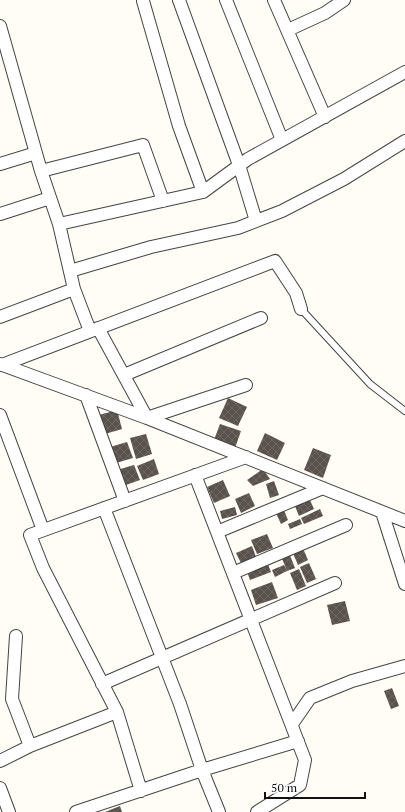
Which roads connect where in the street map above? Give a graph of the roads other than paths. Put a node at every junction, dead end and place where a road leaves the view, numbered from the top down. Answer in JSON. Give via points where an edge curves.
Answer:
{"nodes":[{"id":1,"x":179,"y":0,"type":"edge"},
{"id":2,"x":226,"y":0,"type":"edge"},
{"id":3,"x":274,"y":0,"type":"edge"},
{"id":4,"x":344,"y":0,"type":"edge"},
{"id":5,"x":144,"y":1,"type":"edge"},
{"id":6,"x":0,"y":26,"type":"edge"},
{"id":7,"x":288,"y":30,"type":"junction"},
{"id":8,"x":405,"y":72,"type":"edge"},
{"id":9,"x":325,"y":117,"type":"junction"},
{"id":10,"x":282,"y":140,"type":"junction"},
{"id":11,"x":405,"y":141,"type":"edge"},
{"id":12,"x":36,"y":153,"type":"junction"},
{"id":13,"x":0,"y":164,"type":"edge"},
{"id":14,"x":239,"y":165,"type":"junction"},
{"id":15,"x":41,"y":171,"type":"junction"},
{"id":16,"x":203,"y":192,"type":"junction"},
{"id":17,"x":50,"y":198,"type":"junction"},
{"id":18,"x":163,"y":201,"type":"junction"},
{"id":19,"x":0,"y":214,"type":"edge"},
{"id":20,"x":256,"y":221,"type":"junction"},
{"id":21,"x":60,"y":224,"type":"junction"},
{"id":22,"x":70,"y":271,"type":"junction"},
{"id":23,"x":74,"y":289,"type":"junction"},
{"id":24,"x":300,"y":309,"type":"joint"},
{"id":25,"x":0,"y":317,"type":"edge"},
{"id":26,"x":261,"y":318,"type":"dead end"},
{"id":27,"x":94,"y":329,"type":"junction"},
{"id":28,"x":1,"y":365,"type":"edge"},
{"id":29,"x":124,"y":375,"type":"junction"},
{"id":30,"x":246,"y":385,"type":"dead end"},
{"id":31,"x":86,"y":395,"type":"junction"},
{"id":32,"x":405,"y":411,"type":"edge"},
{"id":33,"x":0,"y":415,"type":"edge"},
{"id":34,"x":147,"y":418,"type":"junction"},
{"id":35,"x":246,"y":458,"type":"junction"},
{"id":36,"x":195,"y":475,"type":"junction"},
{"id":37,"x":323,"y":488,"type":"junction"},
{"id":38,"x":125,"y":501,"type":"junction"},
{"id":39,"x":104,"y":508,"type":"junction"},
{"id":40,"x":382,"y":512,"type":"junction"},
{"id":41,"x":405,"y":520,"type":"edge"},
{"id":42,"x":346,"y":525,"type":"dead end"},
{"id":43,"x":43,"y":530,"type":"junction"},
{"id":44,"x":217,"y":532,"type":"junction"},
{"id":45,"x":233,"y":573,"type":"junction"},
{"id":46,"x":335,"y":583,"type":"dead end"},
{"id":47,"x":405,"y":584,"type":"edge"},
{"id":48,"x":251,"y":620,"type":"junction"},
{"id":49,"x":16,"y":636,"type":"dead end"},
{"id":50,"x":163,"y":659,"type":"junction"},
{"id":51,"x":405,"y":666,"type":"edge"},
{"id":52,"x":102,"y":684,"type":"junction"},
{"id":53,"x":117,"y":712,"type":"junction"},
{"id":54,"x":292,"y":724,"type":"junction"},
{"id":55,"x":298,"y":741,"type":"junction"},
{"id":56,"x":30,"y":746,"type":"junction"},
{"id":57,"x":0,"y":761,"type":"edge"},
{"id":58,"x":202,"y":770,"type":"junction"},
{"id":59,"x":0,"y":788,"type":"edge"},
{"id":60,"x":141,"y":790,"type":"junction"},
{"id":61,"x":9,"y":812,"type":"edge"},
{"id":62,"x":76,"y":812,"type":"edge"},
{"id":63,"x":219,"y":812,"type":"edge"},
{"id":64,"x":257,"y":812,"type":"edge"}],
"edges":[{"from":1,"to":14,"type":"street"},
{"from":2,"to":10,"type":"street"},
{"from":3,"to":7,"type":"street"},
{"from":4,"to":7,"type":"street","via":[[325,13]]},
{"from":5,"to":16,"type":"street","via":[[178,126]]},
{"from":6,"to":12,"type":"street"},
{"from":7,"to":9,"type":"street"},
{"from":8,"to":9,"type":"street"},
{"from":9,"to":10,"type":"street"},
{"from":10,"to":14,"type":"street"},
{"from":11,"to":20,"type":"street","via":[[344,179],[282,211]]},
{"from":12,"to":13,"type":"street"},
{"from":12,"to":15,"type":"street"},
{"from":14,"to":16,"type":"street"},
{"from":14,"to":20,"type":"street"},
{"from":15,"to":17,"type":"street"},
{"from":15,"to":18,"type":"street","via":[[143,145]]},
{"from":16,"to":18,"type":"street"},
{"from":17,"to":19,"type":"street"},
{"from":17,"to":21,"type":"street"},
{"from":18,"to":21,"type":"street"},
{"from":20,"to":22,"type":"street","via":[[238,228],[151,247]]},
{"from":21,"to":22,"type":"street"},
{"from":22,"to":23,"type":"street"},
{"from":23,"to":25,"type":"street"},
{"from":23,"to":27,"type":"street"},
{"from":24,"to":27,"type":"street","via":[[296,293],[275,262]]},
{"from":24,"to":32,"type":"lane","via":[[370,384]]},
{"from":26,"to":29,"type":"street"},
{"from":27,"to":28,"type":"street"},
{"from":27,"to":29,"type":"street"},
{"from":28,"to":31,"type":"street"},
{"from":29,"to":34,"type":"street"},
{"from":30,"to":34,"type":"street"},
{"from":31,"to":34,"type":"street"},
{"from":31,"to":38,"type":"street"},
{"from":33,"to":43,"type":"street"},
{"from":34,"to":35,"type":"street"},
{"from":35,"to":36,"type":"street"},
{"from":35,"to":37,"type":"street"},
{"from":36,"to":38,"type":"street"},
{"from":36,"to":44,"type":"street"},
{"from":37,"to":40,"type":"street"},
{"from":37,"to":44,"type":"street"},
{"from":38,"to":39,"type":"street"},
{"from":39,"to":43,"type":"street"},
{"from":39,"to":50,"type":"street"},
{"from":40,"to":41,"type":"street"},
{"from":40,"to":47,"type":"street"},
{"from":42,"to":45,"type":"street"},
{"from":43,"to":52,"type":"street","via":[[30,535],[43,568]]},
{"from":44,"to":45,"type":"street"},
{"from":45,"to":48,"type":"street"},
{"from":46,"to":48,"type":"street"},
{"from":48,"to":50,"type":"street"},
{"from":48,"to":54,"type":"street"},
{"from":49,"to":56,"type":"street","via":[[12,700]]},
{"from":50,"to":52,"type":"street"},
{"from":50,"to":58,"type":"street"},
{"from":51,"to":54,"type":"street","via":[[352,681],[310,698]]},
{"from":52,"to":53,"type":"street"},
{"from":53,"to":56,"type":"street"},
{"from":53,"to":60,"type":"street"},
{"from":54,"to":55,"type":"street"},
{"from":55,"to":58,"type":"street"},
{"from":55,"to":64,"type":"street","via":[[305,760],[300,785]]},
{"from":56,"to":57,"type":"street"},
{"from":58,"to":60,"type":"street"},
{"from":58,"to":63,"type":"street"},
{"from":59,"to":61,"type":"street"},
{"from":60,"to":62,"type":"street"}]}
